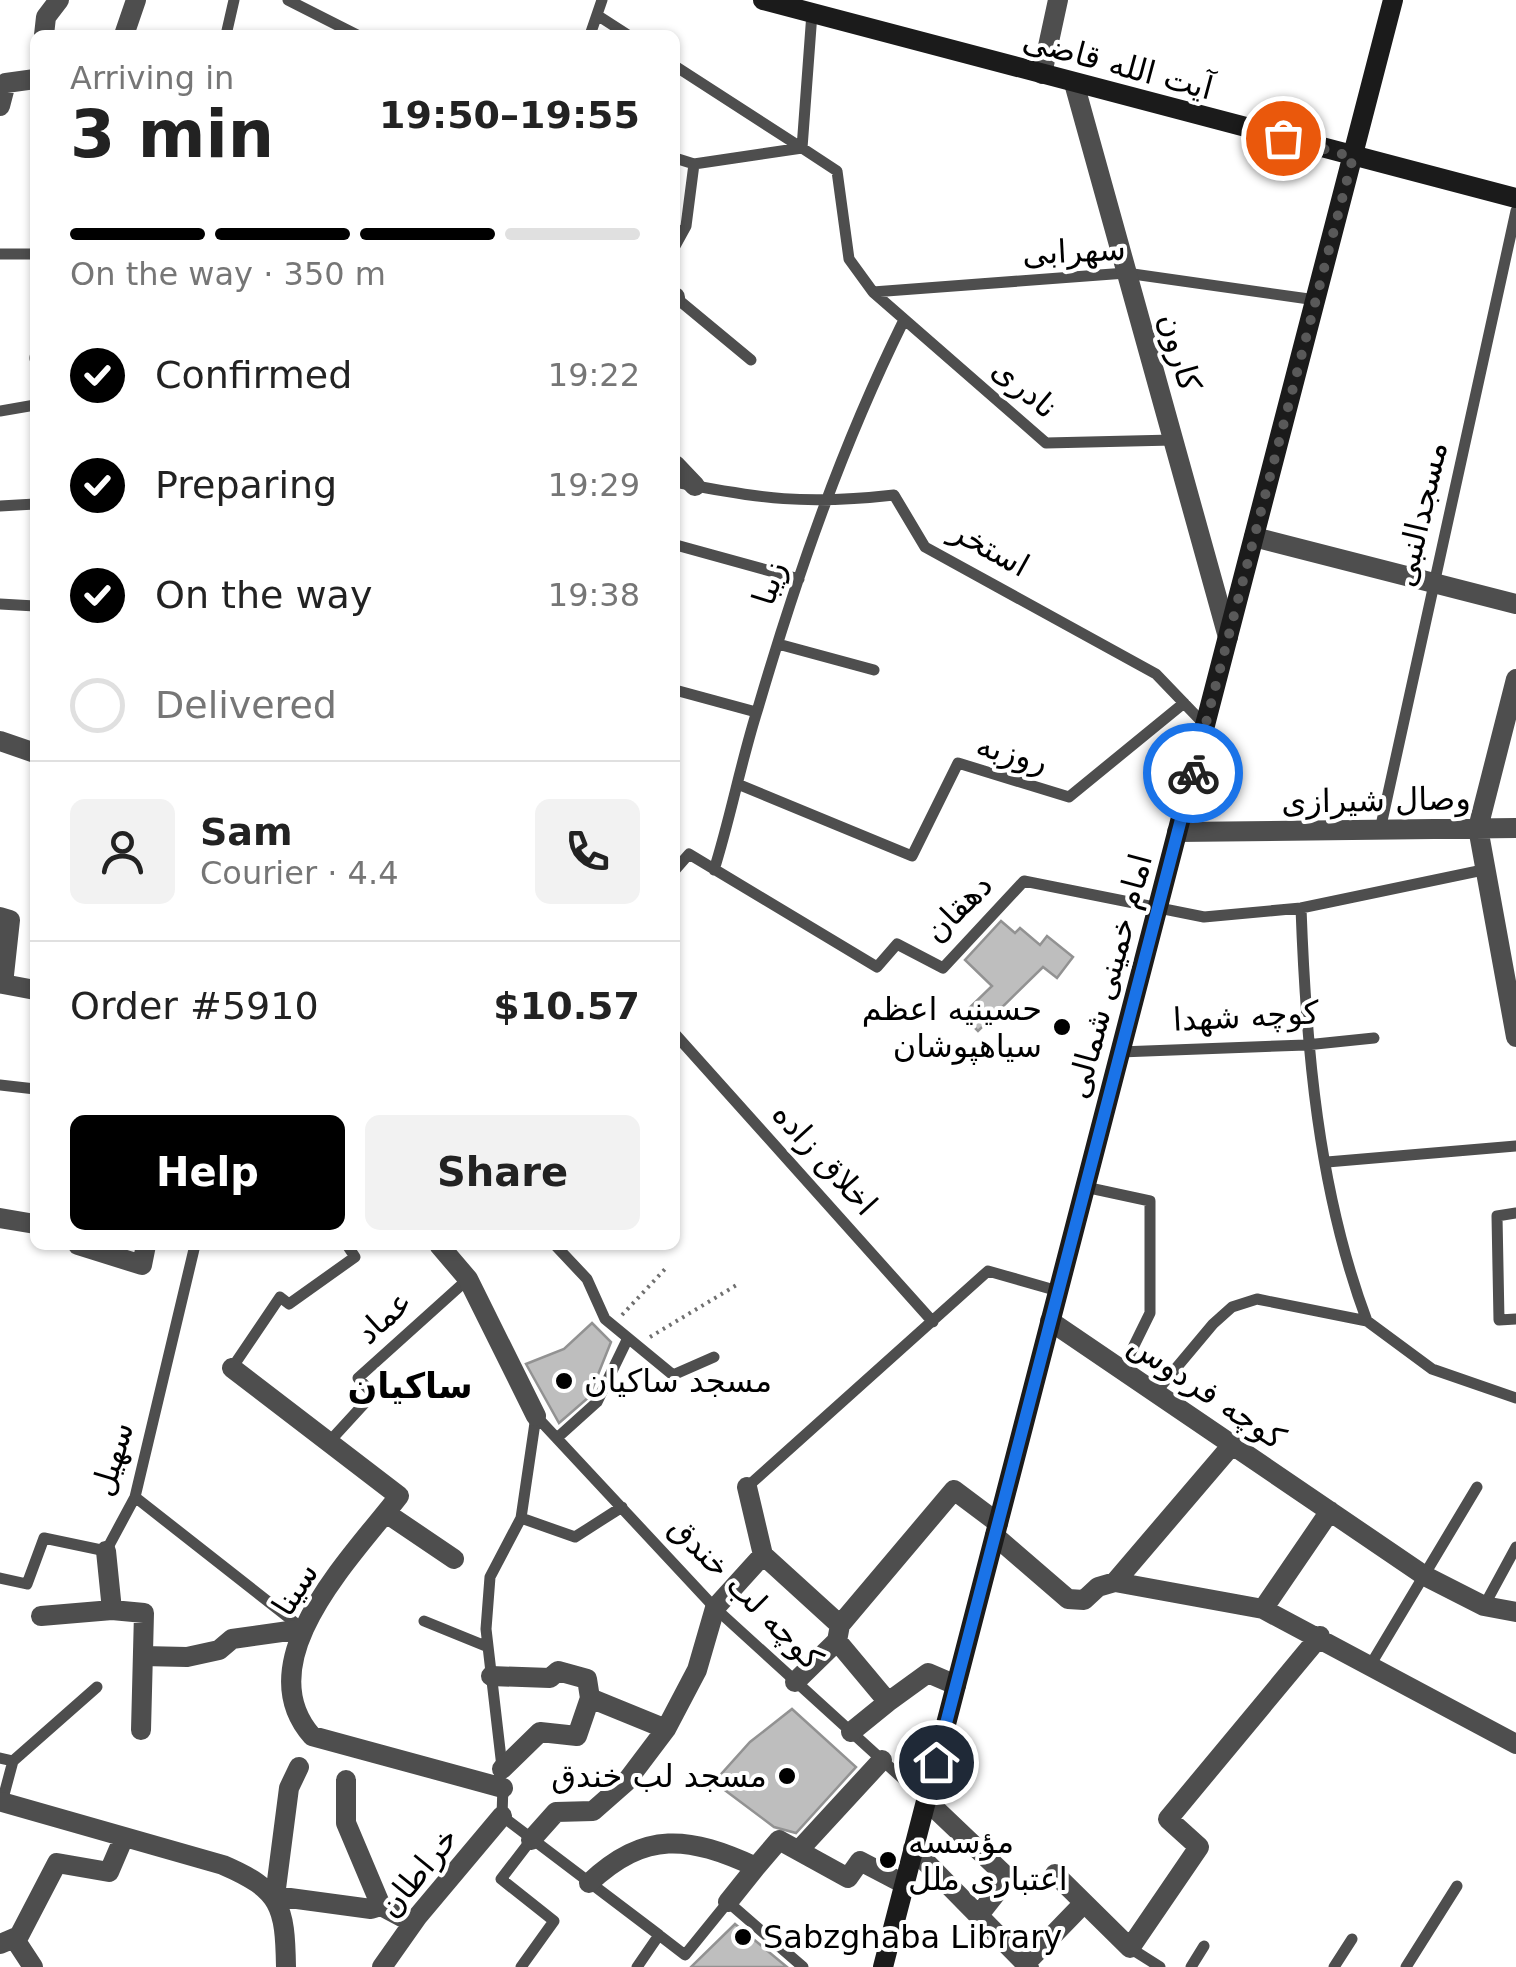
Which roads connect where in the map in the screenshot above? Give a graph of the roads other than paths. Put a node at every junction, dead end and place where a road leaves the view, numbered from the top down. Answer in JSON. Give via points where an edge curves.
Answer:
{"nodes":[{"id":1,"x":59,"y":0,"type":"edge"},
{"id":2,"x":136,"y":0,"type":"edge"},
{"id":3,"x":234,"y":0,"type":"edge"},
{"id":4,"x":288,"y":0,"type":"edge"},
{"id":5,"x":602,"y":0,"type":"edge"},
{"id":6,"x":763,"y":0,"type":"edge"},
{"id":7,"x":1058,"y":0,"type":"edge"},
{"id":8,"x":1394,"y":0,"type":"edge"},
{"id":9,"x":813,"y":6,"type":"edge"},
{"id":10,"x":597,"y":15,"type":"junction"},
{"id":11,"x":45,"y":30,"type":"edge"},
{"id":12,"x":126,"y":30,"type":"edge"},
{"id":13,"x":227,"y":30,"type":"edge"},
{"id":14,"x":347,"y":30,"type":"edge"},
{"id":15,"x":592,"y":30,"type":"edge"},
{"id":16,"x":620,"y":30,"type":"edge"},
{"id":17,"x":680,"y":69,"type":"edge"},
{"id":18,"x":1042,"y":74,"type":"junction"},
{"id":19,"x":30,"y":80,"type":"edge"},
{"id":20,"x":1074,"y":83,"type":"junction"},
{"id":21,"x":0,"y":106,"type":"edge"},
{"id":22,"x":802,"y":148,"type":"junction"},
{"id":23,"x":1353,"y":157,"type":"junction"},
{"id":24,"x":680,"y":160,"type":"edge"},
{"id":25,"x":694,"y":164,"type":"junction"},
{"id":26,"x":1516,"y":198,"type":"edge"},
{"id":27,"x":1516,"y":211,"type":"edge"},
{"id":28,"x":680,"y":237,"type":"edge"},
{"id":29,"x":0,"y":254,"type":"edge"},
{"id":30,"x":30,"y":254,"type":"edge"},
{"id":31,"x":1126,"y":273,"type":"junction"},
{"id":32,"x":873,"y":292,"type":"junction"},
{"id":33,"x":1316,"y":300,"type":"junction"},
{"id":34,"x":680,"y":301,"type":"edge"},
{"id":35,"x":904,"y":322,"type":"junction"},
{"id":36,"x":751,"y":360,"type":"dead end"},
{"id":37,"x":30,"y":405,"type":"edge"},
{"id":38,"x":0,"y":411,"type":"edge"},
{"id":39,"x":1173,"y":440,"type":"junction"},
{"id":40,"x":685,"y":484,"type":"edge"},
{"id":41,"x":823,"y":503,"type":"junction"},
{"id":42,"x":30,"y":504,"type":"edge"},
{"id":43,"x":0,"y":506,"type":"edge"},
{"id":44,"x":1254,"y":537,"type":"junction"},
{"id":45,"x":680,"y":546,"type":"edge"},
{"id":46,"x":799,"y":579,"type":"junction"},
{"id":47,"x":1433,"y":582,"type":"junction"},
{"id":48,"x":0,"y":604,"type":"edge"},
{"id":49,"x":1516,"y":604,"type":"edge"},
{"id":50,"x":30,"y":606,"type":"edge"},
{"id":51,"x":1228,"y":637,"type":"junction"},
{"id":52,"x":778,"y":644,"type":"junction"},
{"id":53,"x":874,"y":670,"type":"dead end"},
{"id":54,"x":1516,"y":679,"type":"edge"},
{"id":55,"x":680,"y":691,"type":"edge"},
{"id":56,"x":1184,"y":703,"type":"junction"},
{"id":57,"x":756,"y":712,"type":"junction"},
{"id":58,"x":1205,"y":725,"type":"junction"},
{"id":59,"x":0,"y":741,"type":"edge"},
{"id":60,"x":30,"y":751,"type":"edge"},
{"id":61,"x":740,"y":785,"type":"junction"},
{"id":62,"x":1478,"y":828,"type":"junction"},
{"id":63,"x":1516,"y":828,"type":"edge"},
{"id":64,"x":1380,"y":830,"type":"junction"},
{"id":65,"x":1178,"y":832,"type":"junction"},
{"id":66,"x":680,"y":864,"type":"edge"},
{"id":67,"x":714,"y":870,"type":"junction"},
{"id":68,"x":1483,"y":870,"type":"junction"},
{"id":69,"x":1301,"y":908,"type":"junction"},
{"id":70,"x":1157,"y":910,"type":"junction"},
{"id":71,"x":0,"y":918,"type":"edge"},
{"id":72,"x":30,"y":989,"type":"edge"},
{"id":73,"x":1516,"y":1037,"type":"edge"},
{"id":74,"x":1374,"y":1038,"type":"dead end"},
{"id":75,"x":680,"y":1040,"type":"edge"},
{"id":76,"x":1306,"y":1045,"type":"junction"},
{"id":77,"x":1120,"y":1052,"type":"junction"},
{"id":78,"x":0,"y":1085,"type":"edge"},
{"id":79,"x":30,"y":1088,"type":"edge"},
{"id":80,"x":1516,"y":1146,"type":"edge"},
{"id":81,"x":1328,"y":1162,"type":"junction"},
{"id":82,"x":1085,"y":1188,"type":"junction"},
{"id":83,"x":1516,"y":1213,"type":"edge"},
{"id":84,"x":0,"y":1218,"type":"edge"},
{"id":85,"x":30,"y":1223,"type":"edge"},
{"id":86,"x":94,"y":1250,"type":"edge"},
{"id":87,"x":145,"y":1250,"type":"edge"},
{"id":88,"x":194,"y":1250,"type":"edge"},
{"id":89,"x":350,"y":1250,"type":"edge"},
{"id":90,"x":443,"y":1250,"type":"edge"},
{"id":91,"x":559,"y":1250,"type":"edge"},
{"id":92,"x":468,"y":1280,"type":"junction"},
{"id":93,"x":1058,"y":1291,"type":"junction"},
{"id":94,"x":1516,"y":1318,"type":"edge"},
{"id":95,"x":1050,"y":1321,"type":"junction"},
{"id":96,"x":1367,"y":1321,"type":"junction"},
{"id":97,"x":933,"y":1322,"type":"junction"},
{"id":98,"x":632,"y":1342,"type":"junction"},
{"id":99,"x":714,"y":1356,"type":"dead end"},
{"id":100,"x":232,"y":1368,"type":"joint"},
{"id":101,"x":1122,"y":1370,"type":"junction"},
{"id":102,"x":1156,"y":1392,"type":"junction"},
{"id":103,"x":1516,"y":1398,"type":"edge"},
{"id":104,"x":536,"y":1416,"type":"junction"},
{"id":105,"x":557,"y":1438,"type":"junction"},
{"id":106,"x":329,"y":1442,"type":"junction"},
{"id":107,"x":1232,"y":1445,"type":"junction"},
{"id":108,"x":747,"y":1487,"type":"joint"},
{"id":109,"x":1478,"y":1487,"type":"dead end"},
{"id":110,"x":134,"y":1496,"type":"junction"},
{"id":111,"x":622,"y":1506,"type":"junction"},
{"id":112,"x":1330,"y":1510,"type":"junction"},
{"id":113,"x":386,"y":1512,"type":"junction"},
{"id":114,"x":522,"y":1518,"type":"junction"},
{"id":115,"x":996,"y":1529,"type":"junction"},
{"id":116,"x":1516,"y":1547,"type":"edge"},
{"id":117,"x":106,"y":1550,"type":"junction"},
{"id":118,"x":763,"y":1555,"type":"junction"},
{"id":119,"x":454,"y":1558,"type":"dead end"},
{"id":120,"x":1425,"y":1576,"type":"junction"},
{"id":121,"x":0,"y":1578,"type":"edge"},
{"id":122,"x":1115,"y":1582,"type":"junction"},
{"id":123,"x":1484,"y":1606,"type":"junction"},
{"id":124,"x":715,"y":1608,"type":"junction"},
{"id":125,"x":1263,"y":1609,"type":"junction"},
{"id":126,"x":112,"y":1610,"type":"junction"},
{"id":127,"x":1516,"y":1612,"type":"edge"},
{"id":128,"x":41,"y":1616,"type":"dead end"},
{"id":129,"x":424,"y":1621,"type":"dead end"},
{"id":130,"x":303,"y":1629,"type":"junction"},
{"id":131,"x":838,"y":1633,"type":"junction"},
{"id":132,"x":1320,"y":1636,"type":"junction"},
{"id":133,"x":488,"y":1647,"type":"junction"},
{"id":134,"x":143,"y":1656,"type":"junction"},
{"id":135,"x":1371,"y":1664,"type":"junction"},
{"id":136,"x":491,"y":1676,"type":"junction"},
{"id":137,"x":795,"y":1682,"type":"junction"},
{"id":138,"x":956,"y":1685,"type":"junction"},
{"id":139,"x":98,"y":1687,"type":"dead end"},
{"id":140,"x":590,"y":1698,"type":"junction"},
{"id":141,"x":888,"y":1702,"type":"junction"},
{"id":142,"x":666,"y":1729,"type":"junction"},
{"id":143,"x":141,"y":1730,"type":"dead end"},
{"id":144,"x":851,"y":1732,"type":"junction"},
{"id":145,"x":1516,"y":1744,"type":"edge"},
{"id":146,"x":6,"y":1759,"type":"edge"},
{"id":147,"x":882,"y":1760,"type":"junction"},
{"id":148,"x":298,"y":1767,"type":"dead end"},
{"id":149,"x":503,"y":1779,"type":"junction"},
{"id":150,"x":346,"y":1780,"type":"dead end"},
{"id":151,"x":926,"y":1800,"type":"junction"},
{"id":152,"x":2,"y":1802,"type":"edge"},
{"id":153,"x":502,"y":1816,"type":"junction"},
{"id":154,"x":124,"y":1837,"type":"junction"},
{"id":155,"x":531,"y":1840,"type":"junction"},
{"id":156,"x":913,"y":1849,"type":"junction"},
{"id":157,"x":800,"y":1850,"type":"junction"},
{"id":158,"x":756,"y":1867,"type":"junction"},
{"id":159,"x":1055,"y":1874,"type":"dead end"},
{"id":160,"x":589,"y":1882,"type":"junction"},
{"id":161,"x":904,"y":1884,"type":"junction"},
{"id":162,"x":1457,"y":1886,"type":"dead end"},
{"id":163,"x":275,"y":1896,"type":"junction"},
{"id":164,"x":728,"y":1902,"type":"junction"},
{"id":165,"x":1084,"y":1903,"type":"junction"},
{"id":166,"x":381,"y":1906,"type":"junction"},
{"id":167,"x":978,"y":1916,"type":"junction"},
{"id":168,"x":413,"y":1923,"type":"junction"},
{"id":169,"x":658,"y":1935,"type":"junction"},
{"id":170,"x":1352,"y":1939,"type":"dead end"},
{"id":171,"x":7,"y":1941,"type":"edge"},
{"id":172,"x":1204,"y":1946,"type":"dead end"},
{"id":173,"x":1130,"y":1948,"type":"junction"},
{"id":174,"x":1027,"y":1966,"type":"edge"},
{"id":175,"x":32,"y":1967,"type":"edge"},
{"id":176,"x":286,"y":1967,"type":"edge"},
{"id":177,"x":382,"y":1967,"type":"edge"},
{"id":178,"x":521,"y":1967,"type":"edge"},
{"id":179,"x":638,"y":1967,"type":"edge"},
{"id":180,"x":804,"y":1967,"type":"edge"},
{"id":181,"x":883,"y":1967,"type":"edge"},
{"id":182,"x":1160,"y":1967,"type":"edge"},
{"id":183,"x":1191,"y":1967,"type":"edge"},
{"id":184,"x":1334,"y":1967,"type":"edge"},
{"id":185,"x":1406,"y":1967,"type":"edge"}],
"edges":[{"from":1,"to":11,"type":"street"},
{"from":2,"to":12,"type":"street"},
{"from":3,"to":13,"type":"lane"},
{"from":4,"to":14,"type":"lane"},
{"from":5,"to":10,"type":"lane"},
{"from":6,"to":9,"type":"main road","name":"آیت الله قاضی"},
{"from":7,"to":18,"type":"street"},
{"from":8,"to":23,"type":"main road","name":"امام خمینی شمالی"},
{"from":9,"to":18,"type":"main road","name":"آیت الله قاضی"},
{"from":9,"to":22,"type":"lane"},
{"from":10,"to":15,"type":"lane"},
{"from":10,"to":16,"type":"lane"},
{"from":17,"to":22,"type":"lane"},
{"from":18,"to":20,"type":"main road","name":"آیت الله قاضی"},
{"from":19,"to":21,"type":"street","via":[[6,82]]},
{"from":20,"to":23,"type":"main road","name":"آیت الله قاضی"},
{"from":20,"to":31,"type":"street","name":"کارون"},
{"from":22,"to":25,"type":"lane"},
{"from":22,"to":32,"type":"lane","via":[[837,170],[849,259]]},
{"from":23,"to":26,"type":"main road","name":"آیت الله قاضی"},
{"from":23,"to":33,"type":"main road","name":"امام خمینی شمالی"},
{"from":24,"to":25,"type":"lane"},
{"from":25,"to":28,"type":"lane"},
{"from":27,"to":47,"type":"lane","name":"مسجدالنبی"},
{"from":29,"to":30,"type":"lane"},
{"from":31,"to":32,"type":"lane","name":"سهرابی"},
{"from":31,"to":33,"type":"lane","name":"سهرابی"},
{"from":31,"to":39,"type":"street","name":"کارون"},
{"from":32,"to":35,"type":"lane","name":"نادری"},
{"from":33,"to":44,"type":"main road","name":"امام خمینی شمالی"},
{"from":34,"to":36,"type":"lane"},
{"from":35,"to":39,"type":"lane","name":"نادری","via":[[1046,443]]},
{"from":35,"to":41,"type":"lane","name":"زیبا"},
{"from":37,"to":38,"type":"lane"},
{"from":39,"to":51,"type":"street","name":"کارون"},
{"from":40,"to":41,"type":"lane","name":"استخر"},
{"from":41,"to":46,"type":"lane","name":"زیبا"},
{"from":41,"to":56,"type":"lane","name":"استخر","via":[[894,495],[926,547],[1156,674]]},
{"from":42,"to":43,"type":"lane"},
{"from":44,"to":47,"type":"street"},
{"from":44,"to":51,"type":"main road","name":"امام خمینی شمالی"},
{"from":45,"to":46,"type":"lane"},
{"from":46,"to":52,"type":"lane","name":"زیبا"},
{"from":47,"to":49,"type":"street"},
{"from":47,"to":64,"type":"lane","name":"مسجدالنبی"},
{"from":48,"to":50,"type":"lane"},
{"from":51,"to":58,"type":"main road","name":"امام خمینی شمالی"},
{"from":52,"to":53,"type":"lane"},
{"from":52,"to":57,"type":"lane","name":"زیبا"},
{"from":54,"to":62,"type":"street"},
{"from":55,"to":57,"type":"lane"},
{"from":56,"to":58,"type":"lane","name":"استخر"},
{"from":56,"to":61,"type":"lane","name":"روزبه","via":[[1069,797],[958,763],[912,856]]},
{"from":57,"to":61,"type":"lane","name":"زیبا"},
{"from":58,"to":65,"type":"main road","name":"امام خمینی شمالی"},
{"from":59,"to":60,"type":"street"},
{"from":61,"to":67,"type":"lane","name":"زیبا"},
{"from":62,"to":63,"type":"street","name":"وصال شیرازی"},
{"from":62,"to":64,"type":"street","name":"وصال شیرازی"},
{"from":62,"to":68,"type":"street"},
{"from":64,"to":65,"type":"street","name":"وصال شیرازی"},
{"from":65,"to":70,"type":"main road","name":"امام خمینی شمالی"},
{"from":66,"to":67,"type":"lane","via":[[689,854]]},
{"from":67,"to":70,"type":"lane","name":"دهقان","via":[[877,966],[897,944],[942,968],[1024,880]]},
{"from":68,"to":69,"type":"lane"},
{"from":68,"to":73,"type":"street"},
{"from":69,"to":70,"type":"lane","via":[[1204,917]]},
{"from":69,"to":76,"type":"lane"},
{"from":70,"to":77,"type":"main road","name":"امام خمینی شمالی"},
{"from":71,"to":72,"type":"street","via":[[10,920],[3,984]]},
{"from":74,"to":76,"type":"lane","name":"کوچه شهدا"},
{"from":75,"to":97,"type":"lane","name":"اخلاق زاده"},
{"from":76,"to":77,"type":"lane","name":"کوچه شهدا"},
{"from":76,"to":81,"type":"lane"},
{"from":77,"to":82,"type":"main road","name":"امام خمینی شمالی"},
{"from":78,"to":79,"type":"lane"},
{"from":80,"to":81,"type":"lane"},
{"from":81,"to":96,"type":"lane","via":[[1344,1259]]},
{"from":82,"to":93,"type":"main road","name":"امام خمینی شمالی"},
{"from":82,"to":101,"type":"lane","via":[[1150,1201],[1150,1313]]},
{"from":83,"to":94,"type":"lane","via":[[1497,1216],[1498,1320]]},
{"from":84,"to":85,"type":"street"},
{"from":86,"to":87,"type":"street","via":[[142,1265]]},
{"from":88,"to":110,"type":"lane","name":"سهیل"},
{"from":89,"to":100,"type":"lane","via":[[355,1257],[288,1304],[280,1297]]},
{"from":90,"to":92,"type":"street"},
{"from":91,"to":98,"type":"lane","via":[[587,1279],[612,1326]]},
{"from":92,"to":104,"type":"street"},
{"from":92,"to":106,"type":"lane","name":"عماد","via":[[358,1378],[373,1394]]},
{"from":93,"to":95,"type":"main road","name":"امام خمینی شمالی"},
{"from":93,"to":97,"type":"lane","via":[[988,1270]]},
{"from":95,"to":101,"type":"street","name":"کوچه فردوس"},
{"from":95,"to":115,"type":"main road","name":"امام خمینی شمالی"},
{"from":96,"to":102,"type":"lane","via":[[1257,1300],[1232,1307]]},
{"from":96,"to":103,"type":"lane","via":[[1432,1369]]},
{"from":97,"to":108,"type":"lane"},
{"from":98,"to":99,"type":"lane","via":[[673,1375]]},
{"from":98,"to":105,"type":"lane","via":[[597,1402]]},
{"from":100,"to":106,"type":"street"},
{"from":101,"to":102,"type":"street","name":"کوچه فردوس"},
{"from":102,"to":107,"type":"street","name":"کوچه فردوس"},
{"from":104,"to":105,"type":"lane","name":"کوچه لب خندق"},
{"from":104,"to":114,"type":"lane"},
{"from":105,"to":111,"type":"lane","name":"کوچه لب خندق"},
{"from":106,"to":113,"type":"street","via":[[398,1496]]},
{"from":107,"to":112,"type":"street","name":"کوچه فردوس"},
{"from":107,"to":122,"type":"street"},
{"from":108,"to":118,"type":"street"},
{"from":109,"to":120,"type":"lane"},
{"from":110,"to":117,"type":"lane","name":"سهیل"},
{"from":110,"to":130,"type":"lane"},
{"from":111,"to":114,"type":"lane","via":[[575,1537]]},
{"from":111,"to":124,"type":"lane","name":"کوچه لب خندق"},
{"from":112,"to":120,"type":"street","name":"کوچه فردوس"},
{"from":112,"to":125,"type":"street"},
{"from":113,"to":119,"type":"street"},
{"from":113,"to":130,"type":"street","name":"سینا"},
{"from":114,"to":133,"type":"lane","via":[[490,1578]]},
{"from":115,"to":122,"type":"street","via":[[1068,1600],[1084,1600]]},
{"from":115,"to":131,"type":"street","via":[[954,1490]]},
{"from":115,"to":138,"type":"main road","name":"امام خمینی شمالی"},
{"from":116,"to":123,"type":"lane"},
{"from":117,"to":121,"type":"lane","via":[[44,1538],[27,1584]]},
{"from":117,"to":126,"type":"street"},
{"from":118,"to":124,"type":"street"},
{"from":118,"to":131,"type":"street"},
{"from":120,"to":123,"type":"street","name":"کوچه فردوس"},
{"from":120,"to":135,"type":"lane"},
{"from":122,"to":125,"type":"street"},
{"from":123,"to":127,"type":"street","name":"کوچه فردوس"},
{"from":124,"to":137,"type":"lane","name":"کوچه لب خندق"},
{"from":124,"to":142,"type":"street","via":[[698,1670]]},
{"from":125,"to":132,"type":"street"},
{"from":126,"to":128,"type":"street"},
{"from":126,"to":134,"type":"street","via":[[144,1613]]},
{"from":129,"to":133,"type":"lane"},
{"from":130,"to":134,"type":"street","via":[[232,1639],[219,1650],[187,1657]]},
{"from":130,"to":149,"type":"street","name":"سینا","via":[[290,1671],[290,1699],[312,1736]]},
{"from":131,"to":137,"type":"street"},
{"from":131,"to":141,"type":"street"},
{"from":132,"to":135,"type":"street"},
{"from":132,"to":173,"type":"street","via":[[1168,1819],[1199,1847]]},
{"from":133,"to":136,"type":"lane"},
{"from":134,"to":143,"type":"street"},
{"from":135,"to":145,"type":"street"},
{"from":136,"to":140,"type":"street","via":[[550,1678],[558,1671],[587,1679]]},
{"from":136,"to":149,"type":"lane"},
{"from":137,"to":144,"type":"lane","name":"کوچه لب خندق"},
{"from":138,"to":141,"type":"street","via":[[928,1673]]},
{"from":138,"to":151,"type":"main road","name":"امام خمینی شمالی"},
{"from":139,"to":146,"type":"lane"},
{"from":140,"to":142,"type":"street"},
{"from":140,"to":149,"type":"street","via":[[577,1736],[540,1732]]},
{"from":141,"to":144,"type":"street"},
{"from":142,"to":155,"type":"street","via":[[626,1782],[593,1811],[556,1812]]},
{"from":144,"to":147,"type":"lane","name":"کوچه لب خندق"},
{"from":146,"to":152,"type":"lane"},
{"from":147,"to":151,"type":"lane","name":"کوچه لب خندق"},
{"from":147,"to":157,"type":"street"},
{"from":148,"to":163,"type":"street","via":[[288,1788]]},
{"from":149,"to":153,"type":"lane"},
{"from":150,"to":166,"type":"street","via":[[346,1823]]},
{"from":151,"to":156,"type":"main road","name":"امام خمینی شمالی"},
{"from":151,"to":167,"type":"street","via":[[1008,1878]]},
{"from":152,"to":154,"type":"street"},
{"from":153,"to":155,"type":"lane"},
{"from":153,"to":168,"type":"street","name":"خراطان"},
{"from":154,"to":163,"type":"street","via":[[223,1865]]},
{"from":154,"to":171,"type":"street","via":[[110,1872],[57,1862],[27,1922]]},
{"from":155,"to":160,"type":"lane"},
{"from":155,"to":178,"type":"lane","via":[[501,1878],[554,1921]]},
{"from":156,"to":161,"type":"main road","name":"امام خمینی شمالی"},
{"from":156,"to":167,"type":"street"},
{"from":157,"to":158,"type":"street","via":[[779,1840]]},
{"from":157,"to":161,"type":"street","via":[[848,1878],[860,1861]]},
{"from":158,"to":160,"type":"street","via":[[693,1845],[646,1844],[617,1857]]},
{"from":158,"to":164,"type":"street"},
{"from":159,"to":165,"type":"street"},
{"from":160,"to":169,"type":"lane"},
{"from":161,"to":181,"type":"main road","name":"امام خمینی شمالی"},
{"from":162,"to":185,"type":"lane"},
{"from":163,"to":166,"type":"street"},
{"from":163,"to":176,"type":"street","via":[[285,1924]]},
{"from":164,"to":169,"type":"lane","via":[[685,1955]]},
{"from":164,"to":180,"type":"lane"},
{"from":165,"to":173,"type":"street"},
{"from":165,"to":174,"type":"street"},
{"from":166,"to":168,"type":"street"},
{"from":167,"to":174,"type":"street"},
{"from":168,"to":177,"type":"street","name":"خراطان"},
{"from":169,"to":179,"type":"lane"},
{"from":170,"to":184,"type":"lane"},
{"from":171,"to":175,"type":"street"},
{"from":172,"to":183,"type":"lane"},
{"from":173,"to":182,"type":"lane"}]}
